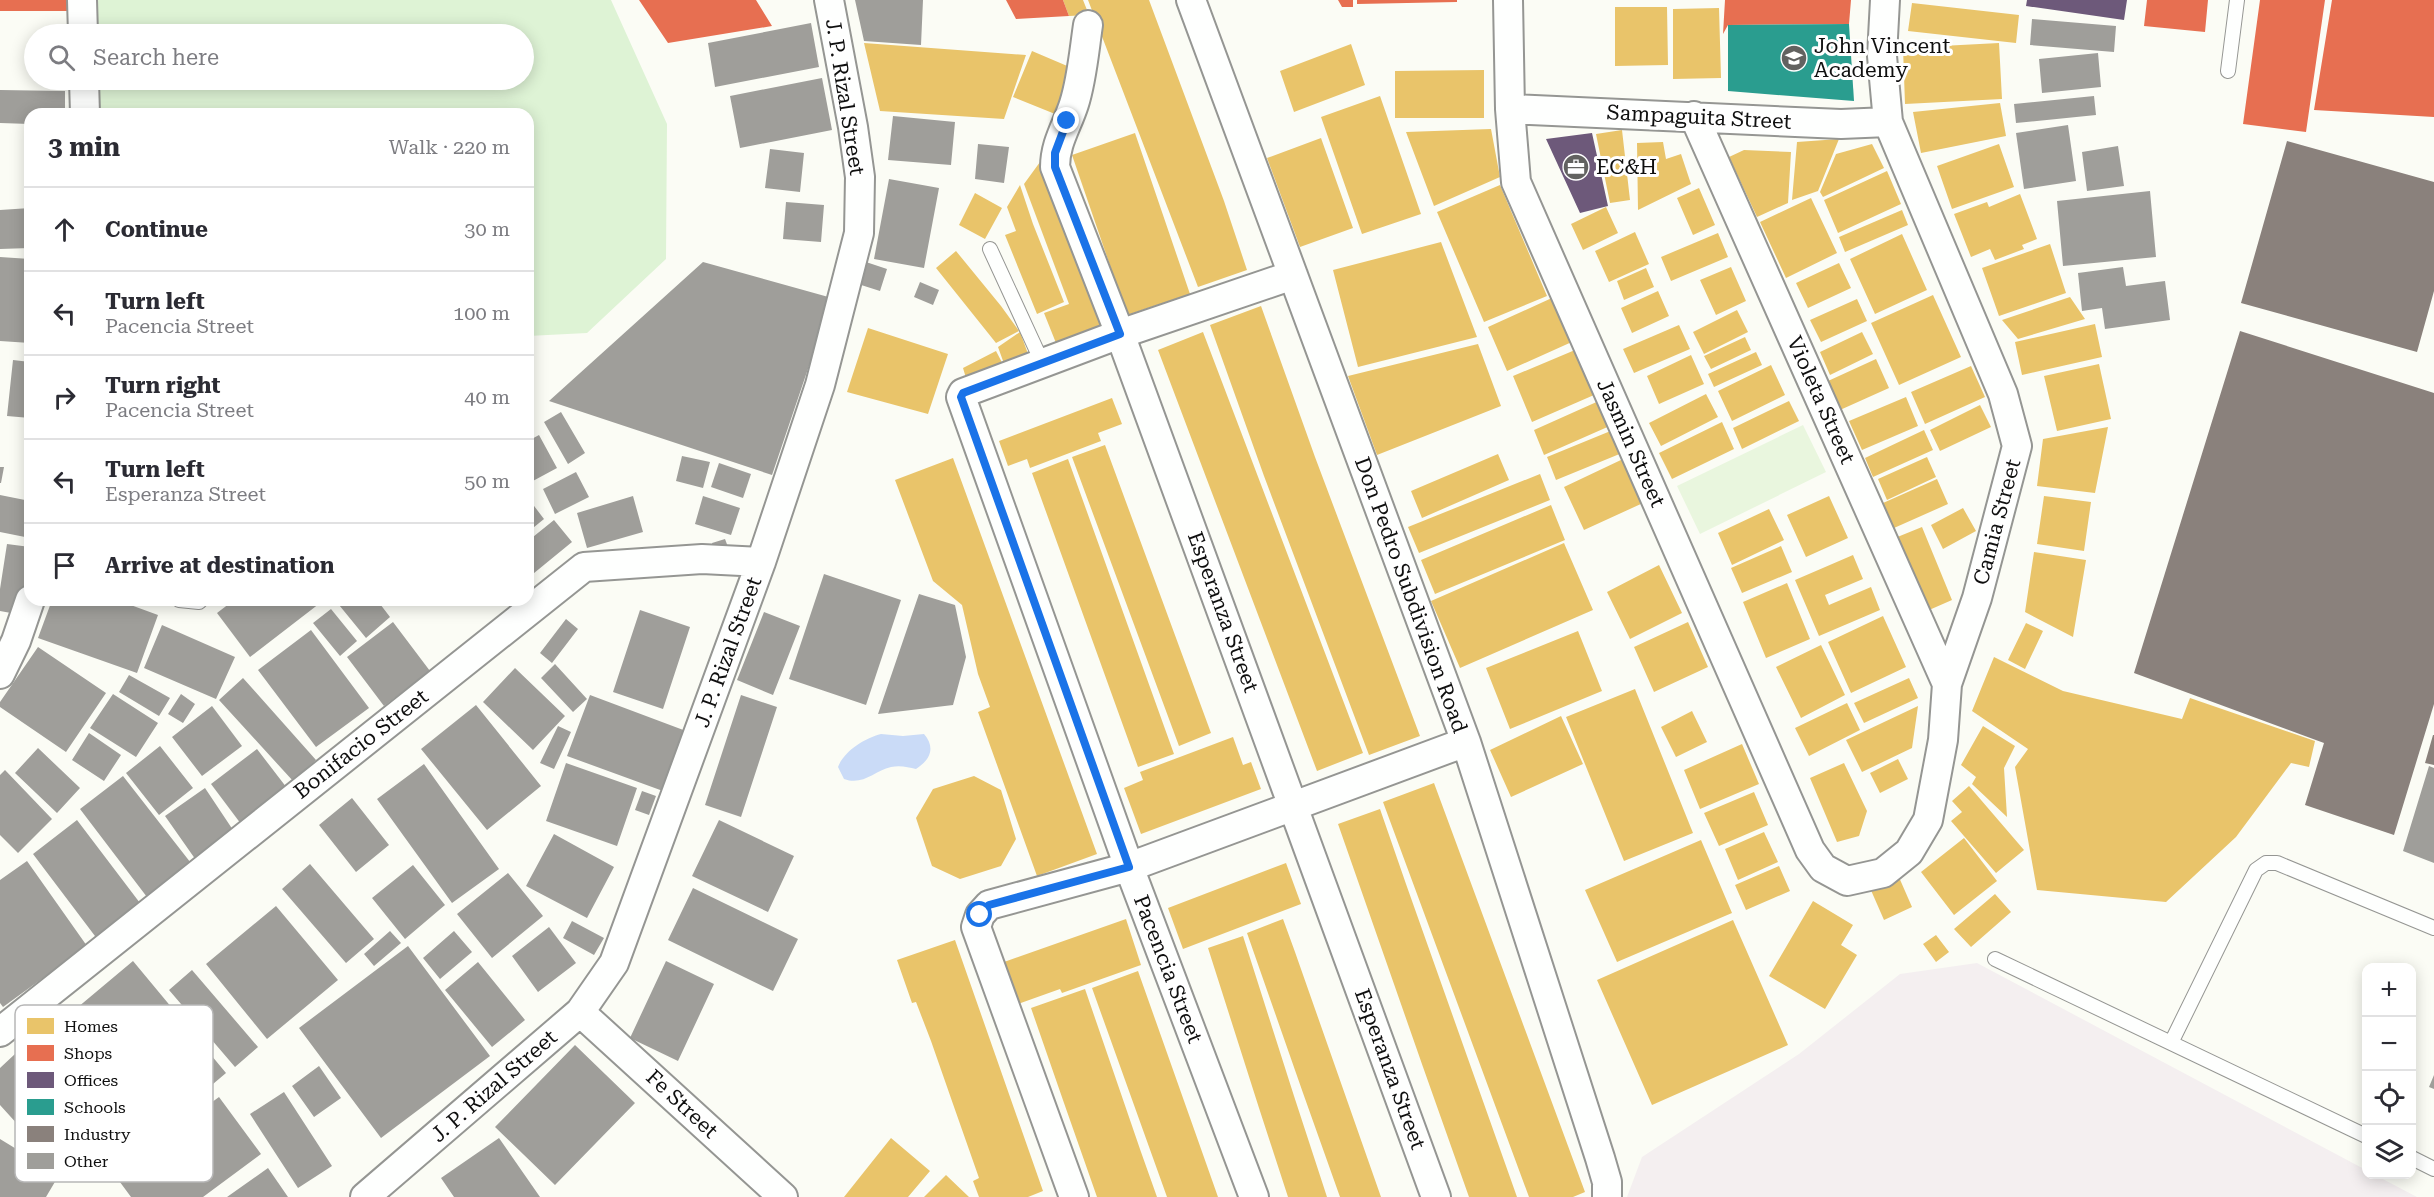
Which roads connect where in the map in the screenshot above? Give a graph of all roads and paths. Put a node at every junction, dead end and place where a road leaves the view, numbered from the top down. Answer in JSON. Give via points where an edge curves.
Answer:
{"nodes":[{"id":1,"x":82,"y":0,"type":"edge"},
{"id":2,"x":829,"y":0,"type":"edge"},
{"id":3,"x":1191,"y":0,"type":"edge"},
{"id":4,"x":1508,"y":0,"type":"edge"},
{"id":5,"x":1885,"y":0,"type":"edge"},
{"id":6,"x":2237,"y":0,"type":"edge"},
{"id":7,"x":83,"y":24,"type":"edge"},
{"id":8,"x":1088,"y":26,"type":"dead end"},
{"id":9,"x":2228,"y":71,"type":"dead end"},
{"id":10,"x":84,"y":90,"type":"edge"},
{"id":11,"x":85,"y":108,"type":"edge"},
{"id":12,"x":1510,"y":109,"type":"junction"},
{"id":13,"x":1694,"y":116,"type":"junction"},
{"id":14,"x":1888,"y":122,"type":"junction"},
{"id":15,"x":990,"y":249,"type":"dead end"},
{"id":16,"x":1293,"y":275,"type":"junction"},
{"id":17,"x":1120,"y":334,"type":"junction"},
{"id":18,"x":1042,"y":362,"type":"junction"},
{"id":19,"x":761,"y":562,"type":"junction"},
{"id":20,"x":28,"y":606,"type":"edge"},
{"id":21,"x":0,"y":674,"type":"edge"},
{"id":22,"x":1947,"y":684,"type":"junction"},
{"id":23,"x":1466,"y":742,"type":"junction"},
{"id":24,"x":1294,"y":806,"type":"junction"},
{"id":25,"x":1129,"y":867,"type":"junction"},
{"id":26,"x":1822,"y":868,"type":"joint"},
{"id":27,"x":2434,"y":928,"type":"edge"},
{"id":28,"x":1995,"y":959,"type":"dead end"},
{"id":29,"x":34,"y":1005,"type":"edge"},
{"id":30,"x":580,"y":1011,"type":"junction"},
{"id":31,"x":15,"y":1020,"type":"edge"},
{"id":32,"x":0,"y":1032,"type":"edge"},
{"id":33,"x":2171,"y":1043,"type":"junction"},
{"id":34,"x":2362,"y":1134,"type":"edge"},
{"id":35,"x":2416,"y":1160,"type":"edge"},
{"id":36,"x":2434,"y":1169,"type":"edge"},
{"id":37,"x":365,"y":1197,"type":"edge"},
{"id":38,"x":783,"y":1197,"type":"edge"},
{"id":39,"x":1074,"y":1197,"type":"edge"},
{"id":40,"x":1254,"y":1197,"type":"edge"},
{"id":41,"x":1436,"y":1197,"type":"edge"},
{"id":42,"x":1607,"y":1197,"type":"edge"}],
"edges":[{"from":1,"to":7,"type":"street"},
{"from":2,"to":19,"type":"street","name":"J. P. Rizal Street","via":[[854,127],[859,167],[859,233],[820,386]]},
{"from":3,"to":16,"type":"street","name":"Don Pedro Subdivision Road"},
{"from":4,"to":12,"type":"street","name":"Jasmin Street"},
{"from":5,"to":14,"type":"street","name":"Camia Street","via":[[1882,56]]},
{"from":6,"to":9,"type":"lane"},
{"from":8,"to":17,"type":"street","name":"Esperanza Street","via":[[1074,105],[1055,153],[1055,167]]},
{"from":10,"to":11,"type":"street"},
{"from":12,"to":13,"type":"street","name":"Sampaguita Street"},
{"from":12,"to":26,"type":"street","name":"Jasmin Street","via":[[1516,182],[1534,226],[1810,850]]},
{"from":13,"to":14,"type":"street","name":"Sampaguita Street","via":[[1841,124]]},
{"from":13,"to":22,"type":"street","name":"Violeta Street"},
{"from":14,"to":22,"type":"street","name":"Camia Street","via":[[2003,394],[2017,446],[1977,598]]},
{"from":15,"to":18,"type":"lane"},
{"from":16,"to":17,"type":"street","name":"Pacencia Street"},
{"from":16,"to":23,"type":"street","name":"Don Pedro Subdivision Road"},
{"from":17,"to":18,"type":"street","name":"Pacencia Street"},
{"from":17,"to":24,"type":"street","name":"Esperanza Street"},
{"from":18,"to":25,"type":"street","name":"Pacencia Street","via":[[961,397]]},
{"from":19,"to":29,"type":"street","name":"Bonifacio Street","via":[[702,559],[584,567]]},
{"from":19,"to":30,"type":"street","name":"J. P. Rizal Street","via":[[614,963]]},
{"from":20,"to":21,"type":"street"},
{"from":22,"to":26,"type":"street","name":"Camia Street","via":[[1943,740],[1929,820],[1909,852],[1883,873],[1848,880]]},
{"from":23,"to":24,"type":"street"},
{"from":23,"to":42,"type":"street","name":"Don Pedro Subdivision Road","via":[[1600,1158]]},
{"from":24,"to":25,"type":"street"},
{"from":24,"to":41,"type":"street","name":"Esperanza Street"},
{"from":25,"to":39,"type":"street","via":[[989,905],[976,927]]},
{"from":25,"to":40,"type":"street","name":"Pacencia Street"},
{"from":27,"to":33,"type":"lane","via":[[2277,863],[2266,863],[2254,876]]},
{"from":28,"to":33,"type":"lane"},
{"from":30,"to":37,"type":"street","name":"J. P. Rizal Street"},
{"from":30,"to":38,"type":"street","name":"Fe Street"},
{"from":31,"to":32,"type":"street","name":"Bonifacio Street"},
{"from":33,"to":34,"type":"lane"},
{"from":35,"to":36,"type":"lane"}]}
